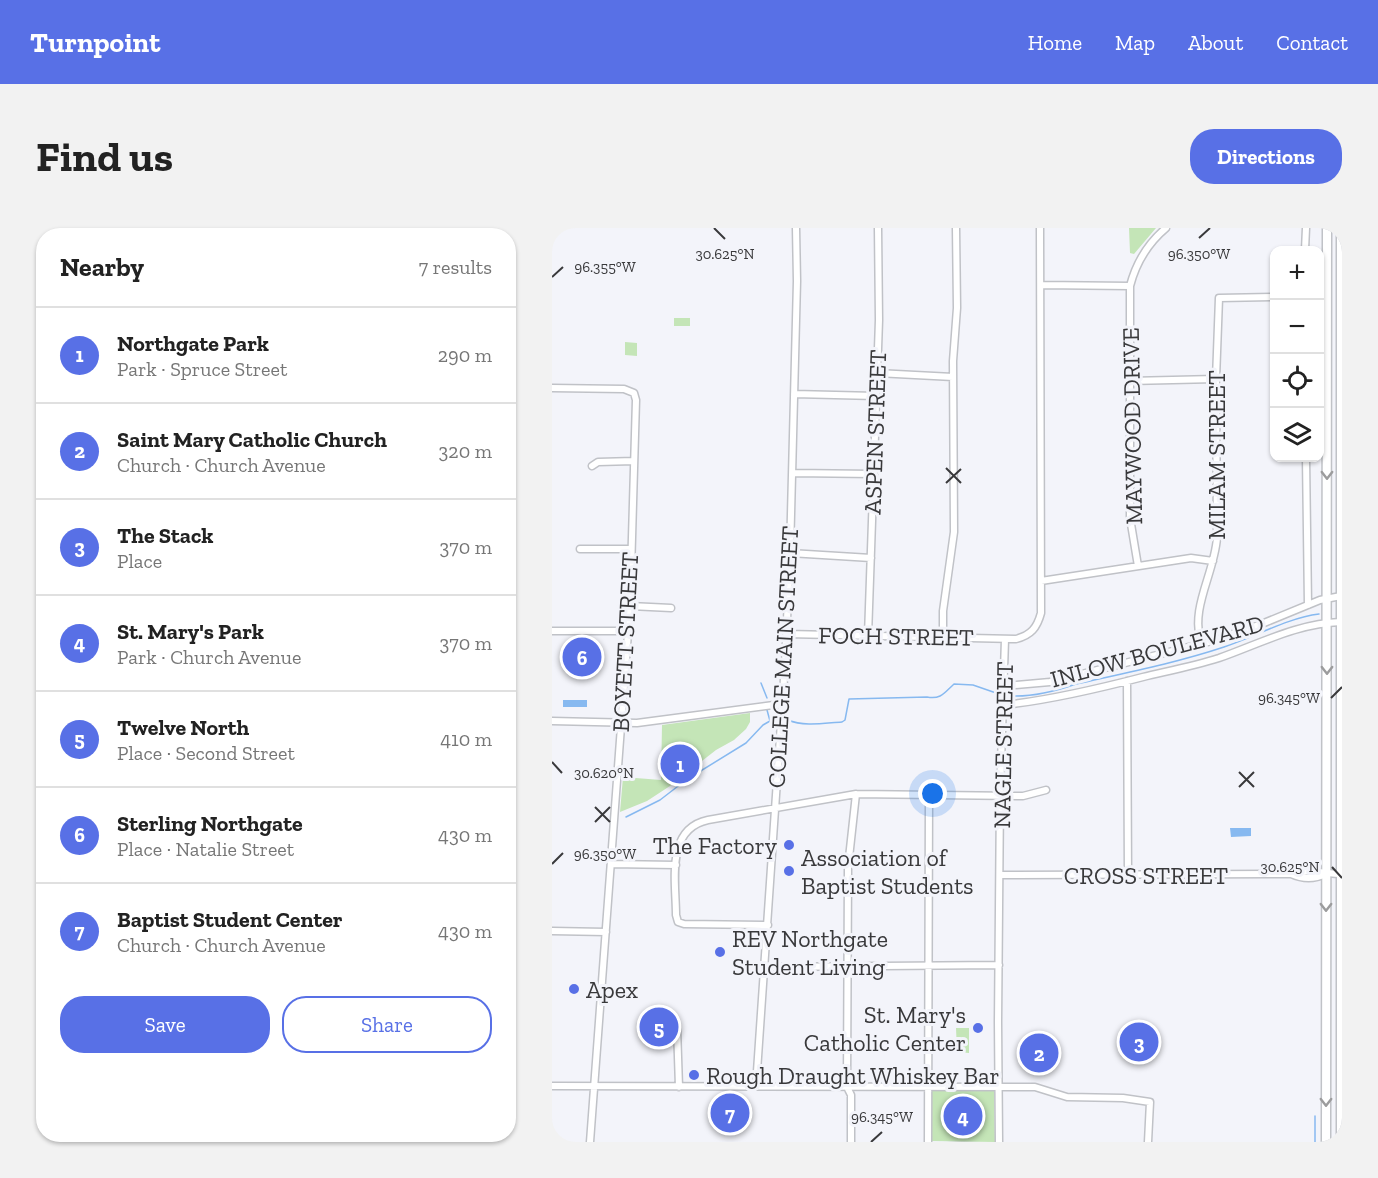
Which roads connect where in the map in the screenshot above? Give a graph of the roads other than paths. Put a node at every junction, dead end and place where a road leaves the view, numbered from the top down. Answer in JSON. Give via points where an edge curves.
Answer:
{"nodes":[{"id":1,"x":796,"y":228,"type":"edge"},
{"id":2,"x":878,"y":228,"type":"edge"},
{"id":3,"x":956,"y":228,"type":"edge"},
{"id":4,"x":1040,"y":228,"type":"edge"},
{"id":5,"x":1166,"y":228,"type":"edge"},
{"id":6,"x":1306,"y":228,"type":"edge"},
{"id":7,"x":1327,"y":228,"type":"edge"},
{"id":8,"x":1341,"y":228,"type":"edge"},
{"id":9,"x":1305,"y":246,"type":"edge"},
{"id":10,"x":1041,"y":285,"type":"junction"},
{"id":11,"x":1130,"y":286,"type":"junction"},
{"id":12,"x":1270,"y":297,"type":"edge"},
{"id":13,"x":877,"y":373,"type":"junction"},
{"id":14,"x":953,"y":377,"type":"junction"},
{"id":15,"x":1216,"y":379,"type":"junction"},
{"id":16,"x":1129,"y":381,"type":"junction"},
{"id":17,"x":552,"y":388,"type":"edge"},
{"id":18,"x":794,"y":394,"type":"junction"},
{"id":19,"x":876,"y":396,"type":"junction"},
{"id":20,"x":1326,"y":401,"type":"junction"},
{"id":21,"x":1341,"y":401,"type":"edge"},
{"id":22,"x":634,"y":461,"type":"junction"},
{"id":23,"x":1306,"y":462,"type":"edge"},
{"id":24,"x":592,"y":466,"type":"dead end"},
{"id":25,"x":793,"y":473,"type":"junction"},
{"id":26,"x":874,"y":474,"type":"junction"},
{"id":27,"x":580,"y":549,"type":"dead end"},
{"id":28,"x":631,"y":549,"type":"junction"},
{"id":29,"x":790,"y":553,"type":"junction"},
{"id":30,"x":871,"y":558,"type":"junction"},
{"id":31,"x":1213,"y":561,"type":"junction"},
{"id":32,"x":1138,"y":566,"type":"junction"},
{"id":33,"x":1041,"y":581,"type":"junction"},
{"id":34,"x":1341,"y":596,"type":"edge"},
{"id":35,"x":1327,"y":598,"type":"junction"},
{"id":36,"x":1308,"y":605,"type":"junction"},
{"id":37,"x":630,"y":606,"type":"junction"},
{"id":38,"x":671,"y":608,"type":"dead end"},
{"id":39,"x":1327,"y":622,"type":"junction"},
{"id":40,"x":1341,"y":622,"type":"edge"},
{"id":41,"x":552,"y":631,"type":"edge"},
{"id":42,"x":627,"y":631,"type":"junction"},
{"id":43,"x":787,"y":634,"type":"junction"},
{"id":44,"x":868,"y":636,"type":"junction"},
{"id":45,"x":943,"y":638,"type":"junction"},
{"id":46,"x":1005,"y":639,"type":"junction"},
{"id":47,"x":1201,"y":644,"type":"junction"},
{"id":48,"x":1127,"y":681,"type":"junction"},
{"id":49,"x":1004,"y":686,"type":"junction"},
{"id":50,"x":1341,"y":700,"type":"edge"},
{"id":51,"x":1327,"y":701,"type":"junction"},
{"id":52,"x":781,"y":704,"type":"junction"},
{"id":53,"x":1004,"y":705,"type":"junction"},
{"id":54,"x":552,"y":721,"type":"edge"},
{"id":55,"x":621,"y":723,"type":"junction"},
{"id":56,"x":1326,"y":782,"type":"junction"},
{"id":57,"x":1342,"y":782,"type":"edge"},
{"id":58,"x":1046,"y":790,"type":"dead end"},
{"id":59,"x":856,"y":794,"type":"junction"},
{"id":60,"x":929,"y":794,"type":"junction"},
{"id":61,"x":1000,"y":795,"type":"junction"},
{"id":62,"x":775,"y":808,"type":"junction"},
{"id":63,"x":611,"y":864,"type":"junction"},
{"id":64,"x":676,"y":865,"type":"junction"},
{"id":65,"x":1326,"y":874,"type":"junction"},
{"id":66,"x":1342,"y":874,"type":"edge"},
{"id":67,"x":1000,"y":875,"type":"junction"},
{"id":68,"x":1128,"y":875,"type":"junction"},
{"id":69,"x":768,"y":925,"type":"junction"},
{"id":70,"x":552,"y":931,"type":"edge"},
{"id":71,"x":606,"y":932,"type":"junction"},
{"id":72,"x":999,"y":965,"type":"junction"},
{"id":73,"x":848,"y":966,"type":"junction"},
{"id":74,"x":928,"y":966,"type":"junction"},
{"id":75,"x":765,"y":967,"type":"junction"},
{"id":76,"x":1326,"y":1021,"type":"junction"},
{"id":77,"x":1341,"y":1021,"type":"edge"},
{"id":78,"x":677,"y":1027,"type":"dead end"},
{"id":79,"x":552,"y":1086,"type":"edge"},
{"id":80,"x":756,"y":1086,"type":"junction"},
{"id":81,"x":929,"y":1086,"type":"junction"},
{"id":82,"x":595,"y":1087,"type":"junction"},
{"id":83,"x":679,"y":1087,"type":"junction"},
{"id":84,"x":847,"y":1087,"type":"junction"},
{"id":85,"x":999,"y":1087,"type":"junction"},
{"id":86,"x":590,"y":1142,"type":"edge"},
{"id":87,"x":851,"y":1142,"type":"edge"},
{"id":88,"x":928,"y":1142,"type":"edge"},
{"id":89,"x":999,"y":1142,"type":"edge"},
{"id":90,"x":1148,"y":1142,"type":"edge"},
{"id":91,"x":1326,"y":1142,"type":"edge"},
{"id":92,"x":1341,"y":1142,"type":"edge"}],
"edges":[{"from":1,"to":18,"type":"street","name":"COLLEGE MAIN STREET"},
{"from":2,"to":13,"type":"street","name":"ASPEN STREET"},
{"from":3,"to":14,"type":"street"},
{"from":4,"to":10,"type":"street","name":"NAGLE STREET"},
{"from":5,"to":11,"type":"street","via":[[1138,262]]},
{"from":6,"to":9,"type":"street"},
{"from":7,"to":20,"type":"main road"},
{"from":8,"to":21,"type":"main road"},
{"from":10,"to":11,"type":"street"},
{"from":10,"to":33,"type":"street","name":"NAGLE STREET"},
{"from":11,"to":16,"type":"street","name":"MAYWOOD DRIVE"},
{"from":12,"to":15,"type":"street","name":"MILAM STREET","via":[[1219,298]]},
{"from":13,"to":14,"type":"street"},
{"from":13,"to":19,"type":"street","name":"ASPEN STREET"},
{"from":14,"to":45,"type":"street","via":[[954,532]]},
{"from":15,"to":16,"type":"street"},
{"from":15,"to":31,"type":"street","name":"MILAM STREET","via":[[1217,538]]},
{"from":16,"to":32,"type":"street","name":"MAYWOOD DRIVE","via":[[1130,518]]},
{"from":17,"to":22,"type":"street","name":"BOYETT STREET","via":[[624,389],[634,393]]},
{"from":18,"to":19,"type":"street"},
{"from":18,"to":25,"type":"street","name":"COLLEGE MAIN STREET"},
{"from":19,"to":26,"type":"street","name":"ASPEN STREET"},
{"from":20,"to":21,"type":"main road"},
{"from":20,"to":35,"type":"main road","one_way":true},
{"from":21,"to":34,"type":"main road"},
{"from":22,"to":24,"type":"street","via":[[598,462]]},
{"from":22,"to":28,"type":"street","name":"BOYETT STREET"},
{"from":23,"to":36,"type":"street"},
{"from":25,"to":26,"type":"street"},
{"from":25,"to":29,"type":"street","name":"COLLEGE MAIN STREET"},
{"from":26,"to":30,"type":"street","name":"ASPEN STREET"},
{"from":27,"to":28,"type":"street"},
{"from":28,"to":37,"type":"street","name":"BOYETT STREET"},
{"from":29,"to":30,"type":"street"},
{"from":29,"to":43,"type":"street","name":"COLLEGE MAIN STREET"},
{"from":30,"to":44,"type":"street","name":"ASPEN STREET"},
{"from":31,"to":32,"type":"street","via":[[1191,558]]},
{"from":31,"to":47,"type":"street","name":"MILAM STREET","via":[[1198,609]]},
{"from":32,"to":33,"type":"street"},
{"from":33,"to":46,"type":"street","name":"NAGLE STREET","via":[[1041,613],[1035,629],[1027,636]]},
{"from":34,"to":35,"type":"street","name":"INLOW BOULEVARD"},
{"from":34,"to":40,"type":"main road"},
{"from":35,"to":36,"type":"street","name":"INLOW BOULEVARD"},
{"from":35,"to":39,"type":"main road"},
{"from":36,"to":47,"type":"street","name":"INLOW BOULEVARD"},
{"from":37,"to":38,"type":"street"},
{"from":37,"to":42,"type":"street","name":"BOYETT STREET"},
{"from":39,"to":40,"type":"street","name":"INLOW BOULEVARD"},
{"from":39,"to":48,"type":"street","name":"INLOW BOULEVARD","via":[[1290,631],[1206,662]]},
{"from":39,"to":51,"type":"main road","one_way":true},
{"from":40,"to":50,"type":"main road"},
{"from":41,"to":42,"type":"street"},
{"from":42,"to":55,"type":"street","name":"BOYETT STREET"},
{"from":43,"to":44,"type":"street","name":"FOCH STREET"},
{"from":43,"to":52,"type":"street","name":"COLLEGE MAIN STREET"},
{"from":44,"to":45,"type":"street","name":"FOCH STREET"},
{"from":45,"to":46,"type":"street","name":"FOCH STREET"},
{"from":46,"to":49,"type":"street","name":"NAGLE STREET"},
{"from":47,"to":49,"type":"street","name":"INLOW BOULEVARD","via":[[1050,682]]},
{"from":48,"to":53,"type":"street","name":"INLOW BOULEVARD","via":[[1061,697]]},
{"from":48,"to":68,"type":"street"},
{"from":49,"to":53,"type":"street","name":"NAGLE STREET"},
{"from":50,"to":51,"type":"main road"},
{"from":50,"to":57,"type":"main road"},
{"from":51,"to":56,"type":"main road"},
{"from":52,"to":55,"type":"street"},
{"from":52,"to":62,"type":"street","name":"COLLEGE MAIN STREET"},
{"from":53,"to":61,"type":"street","name":"NAGLE STREET"},
{"from":54,"to":55,"type":"street"},
{"from":55,"to":63,"type":"street","name":"BOYETT STREET"},
{"from":56,"to":57,"type":"street"},
{"from":56,"to":65,"type":"main road"},
{"from":57,"to":66,"type":"main road"},
{"from":58,"to":61,"type":"street","via":[[1023,796]]},
{"from":59,"to":60,"type":"street"},
{"from":59,"to":62,"type":"street"},
{"from":59,"to":73,"type":"street","via":[[848,867]]},
{"from":60,"to":61,"type":"street"},
{"from":60,"to":74,"type":"street"},
{"from":61,"to":67,"type":"street","name":"NAGLE STREET"},
{"from":62,"to":64,"type":"street","via":[[692,825],[681,837]]},
{"from":62,"to":69,"type":"street","name":"COLLEGE MAIN STREET"},
{"from":63,"to":64,"type":"street"},
{"from":63,"to":71,"type":"street","name":"BOYETT STREET"},
{"from":64,"to":69,"type":"street","via":[[678,922]]},
{"from":65,"to":66,"type":"street","name":"CROSS STREET"},
{"from":65,"to":68,"type":"street","name":"CROSS STREET","via":[[1298,878],[1291,874]]},
{"from":65,"to":76,"type":"main road","one_way":true},
{"from":66,"to":77,"type":"main road"},
{"from":67,"to":68,"type":"street","name":"CROSS STREET"},
{"from":67,"to":72,"type":"street","name":"NAGLE STREET"},
{"from":69,"to":75,"type":"street","name":"COLLEGE MAIN STREET"},
{"from":70,"to":71,"type":"street"},
{"from":71,"to":82,"type":"street","name":"BOYETT STREET"},
{"from":72,"to":74,"type":"street"},
{"from":72,"to":85,"type":"street","name":"NAGLE STREET"},
{"from":73,"to":74,"type":"street"},
{"from":73,"to":75,"type":"street"},
{"from":73,"to":84,"type":"street"},
{"from":74,"to":81,"type":"street"},
{"from":75,"to":80,"type":"street","name":"COLLEGE MAIN STREET"},
{"from":76,"to":77,"type":"main road"},
{"from":76,"to":91,"type":"main road","one_way":true},
{"from":77,"to":92,"type":"main road"},
{"from":78,"to":83,"type":"street"},
{"from":79,"to":82,"type":"street"},
{"from":80,"to":83,"type":"street"},
{"from":80,"to":84,"type":"street"},
{"from":81,"to":84,"type":"street"},
{"from":81,"to":85,"type":"street"},
{"from":81,"to":88,"type":"street"},
{"from":82,"to":83,"type":"street"},
{"from":82,"to":86,"type":"street","name":"BOYETT STREET"},
{"from":84,"to":87,"type":"street","via":[[851,1095]]},
{"from":85,"to":89,"type":"street","name":"NAGLE STREET"},
{"from":85,"to":90,"type":"street","via":[[1035,1087],[1067,1097],[1150,1102]]}]}
